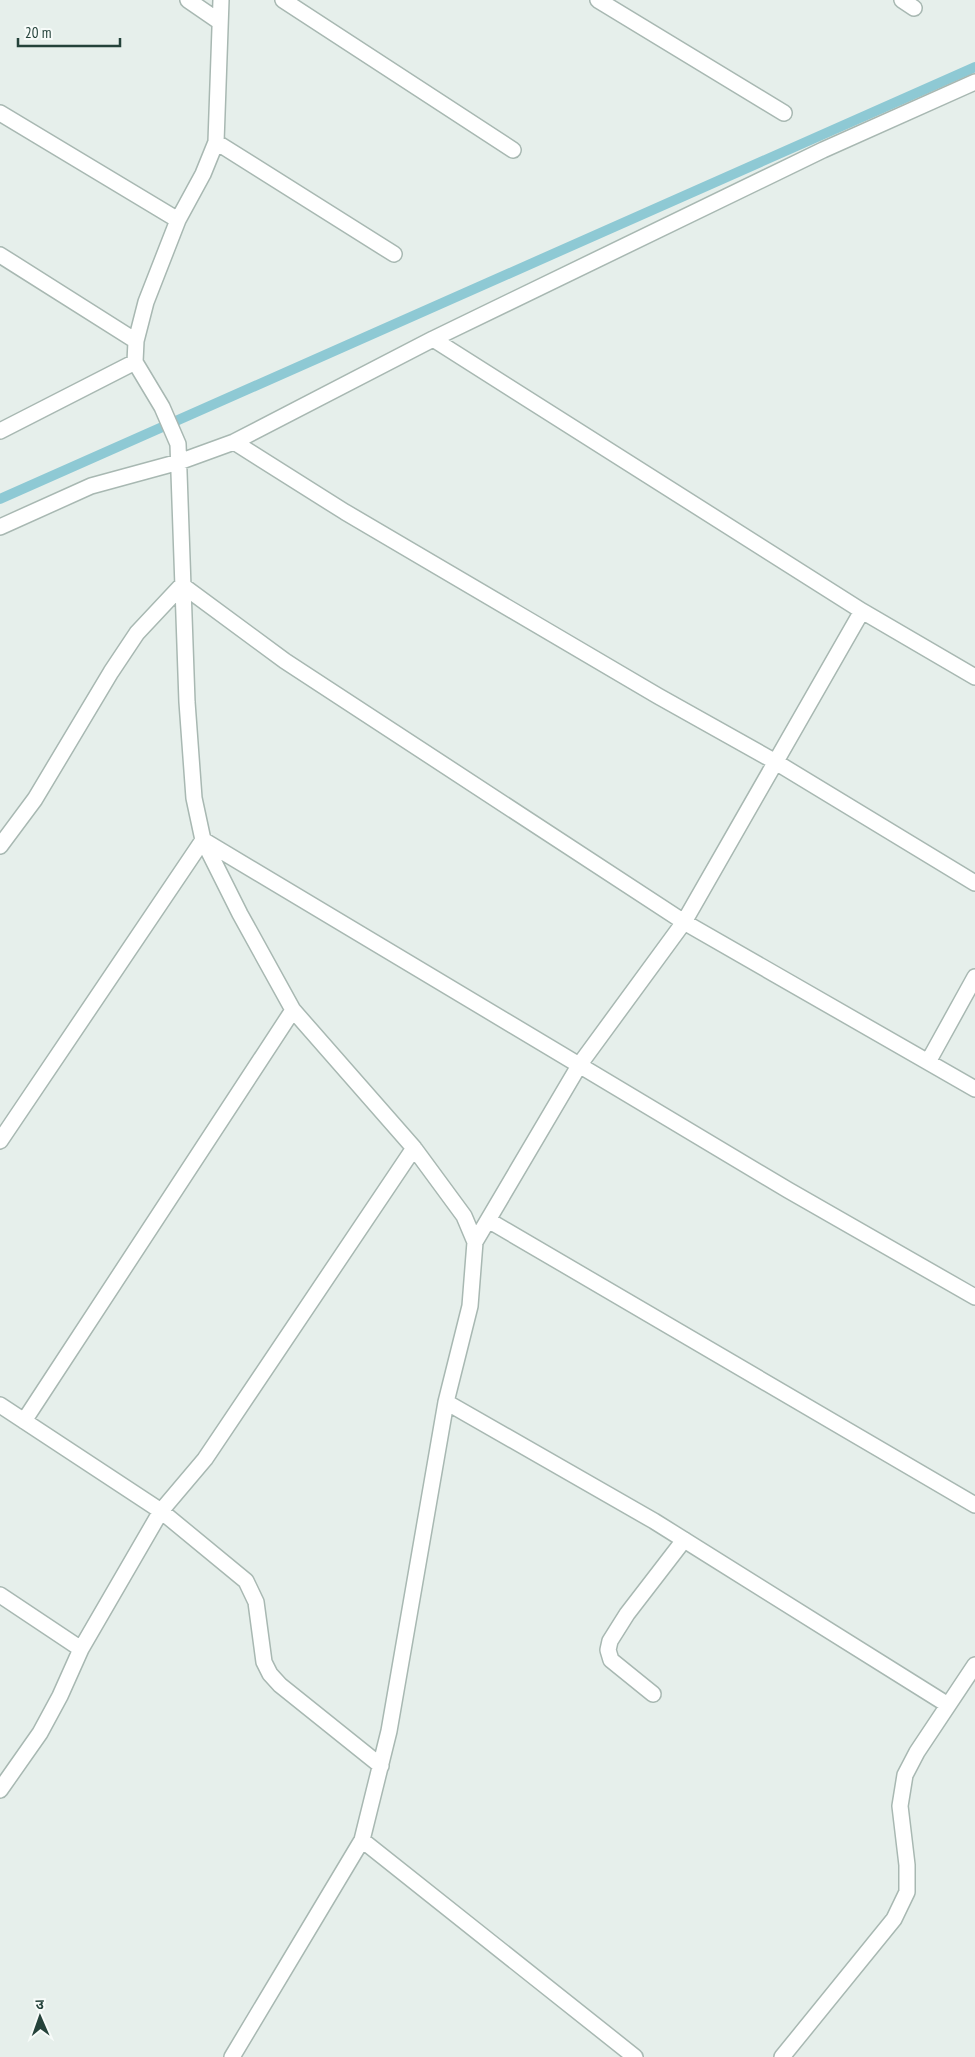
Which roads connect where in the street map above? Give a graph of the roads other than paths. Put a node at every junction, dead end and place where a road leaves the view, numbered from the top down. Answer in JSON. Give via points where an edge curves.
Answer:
{"nodes":[{"id":1,"x":188,"y":0,"type":"edge"},
{"id":2,"x":222,"y":0,"type":"edge"},
{"id":3,"x":283,"y":0,"type":"edge"},
{"id":4,"x":598,"y":0,"type":"edge"},
{"id":5,"x":220,"y":22,"type":"junction"},
{"id":6,"x":975,"y":82,"type":"edge"},
{"id":7,"x":0,"y":113,"type":"edge"},
{"id":8,"x":784,"y":114,"type":"dead end"},
{"id":9,"x":216,"y":142,"type":"junction"},
{"id":10,"x":512,"y":150,"type":"dead end"},
{"id":11,"x":178,"y":220,"type":"junction"},
{"id":12,"x":394,"y":254,"type":"dead end"},
{"id":13,"x":0,"y":255,"type":"edge"},
{"id":14,"x":433,"y":340,"type":"junction"},
{"id":15,"x":136,"y":341,"type":"junction"},
{"id":16,"x":135,"y":362,"type":"junction"},
{"id":17,"x":0,"y":431,"type":"edge"},
{"id":18,"x":234,"y":442,"type":"junction"},
{"id":19,"x":179,"y":462,"type":"junction"},
{"id":20,"x":0,"y":527,"type":"edge"},
{"id":21,"x":182,"y":586,"type":"junction"},
{"id":22,"x":862,"y":612,"type":"junction"},
{"id":23,"x":975,"y":676,"type":"edge"},
{"id":24,"x":774,"y":761,"type":"junction"},
{"id":25,"x":203,"y":840,"type":"junction"},
{"id":26,"x":0,"y":846,"type":"edge"},
{"id":27,"x":975,"y":883,"type":"edge"},
{"id":28,"x":684,"y":922,"type":"junction"},
{"id":29,"x":975,"y":977,"type":"edge"},
{"id":30,"x":293,"y":1010,"type":"junction"},
{"id":31,"x":928,"y":1062,"type":"junction"},
{"id":32,"x":580,"y":1064,"type":"junction"},
{"id":33,"x":975,"y":1089,"type":"edge"},
{"id":34,"x":0,"y":1141,"type":"edge"},
{"id":35,"x":414,"y":1148,"type":"junction"},
{"id":36,"x":488,"y":1220,"type":"junction"},
{"id":37,"x":475,"y":1242,"type":"junction"},
{"id":38,"x":975,"y":1297,"type":"edge"},
{"id":39,"x":446,"y":1402,"type":"junction"},
{"id":40,"x":0,"y":1405,"type":"edge"},
{"id":41,"x":24,"y":1421,"type":"junction"},
{"id":42,"x":975,"y":1505,"type":"edge"},
{"id":43,"x":161,"y":1511,"type":"junction"},
{"id":44,"x":684,"y":1540,"type":"junction"},
{"id":45,"x":0,"y":1594,"type":"edge"},
{"id":46,"x":81,"y":1649,"type":"junction"},
{"id":47,"x":975,"y":1665,"type":"edge"},
{"id":48,"x":654,"y":1694,"type":"dead end"},
{"id":49,"x":948,"y":1705,"type":"junction"},
{"id":50,"x":381,"y":1766,"type":"junction"},
{"id":51,"x":0,"y":1790,"type":"edge"},
{"id":52,"x":362,"y":1840,"type":"junction"},
{"id":53,"x":232,"y":2057,"type":"edge"},
{"id":54,"x":635,"y":2057,"type":"edge"},
{"id":55,"x":782,"y":2057,"type":"edge"}],
"edges":[{"from":1,"to":5,"type":"street"},
{"from":2,"to":5,"type":"street"},
{"from":3,"to":10,"type":"street"},
{"from":4,"to":8,"type":"street"},
{"from":5,"to":9,"type":"street"},
{"from":6,"to":14,"type":"street","via":[[823,150]]},
{"from":7,"to":11,"type":"street"},
{"from":9,"to":11,"type":"street"},
{"from":9,"to":12,"type":"street"},
{"from":11,"to":15,"type":"street","via":[[146,302]]},
{"from":13,"to":15,"type":"street"},
{"from":14,"to":18,"type":"street"},
{"from":14,"to":22,"type":"street"},
{"from":15,"to":16,"type":"street"},
{"from":16,"to":17,"type":"street"},
{"from":16,"to":19,"type":"street","via":[[176,437]]},
{"from":18,"to":19,"type":"street"},
{"from":18,"to":24,"type":"street","via":[[345,512]]},
{"from":19,"to":20,"type":"street","via":[[91,486]]},
{"from":19,"to":21,"type":"street"},
{"from":21,"to":25,"type":"street","via":[[194,798]]},
{"from":21,"to":26,"type":"street","via":[[137,633],[36,799]]},
{"from":21,"to":28,"type":"street","via":[[285,661]]},
{"from":22,"to":23,"type":"street"},
{"from":22,"to":24,"type":"street"},
{"from":24,"to":27,"type":"street"},
{"from":24,"to":28,"type":"street"},
{"from":25,"to":30,"type":"street"},
{"from":25,"to":32,"type":"street"},
{"from":25,"to":34,"type":"street"},
{"from":28,"to":31,"type":"street"},
{"from":28,"to":32,"type":"street"},
{"from":29,"to":31,"type":"street"},
{"from":30,"to":35,"type":"street"},
{"from":30,"to":41,"type":"street"},
{"from":31,"to":33,"type":"street"},
{"from":32,"to":36,"type":"street"},
{"from":32,"to":38,"type":"street","via":[[788,1190]]},
{"from":35,"to":37,"type":"street","via":[[464,1216]]},
{"from":35,"to":43,"type":"street","via":[[205,1459]]},
{"from":36,"to":37,"type":"street"},
{"from":36,"to":42,"type":"street"},
{"from":37,"to":39,"type":"street","via":[[470,1306]]},
{"from":39,"to":44,"type":"street"},
{"from":39,"to":50,"type":"street"},
{"from":40,"to":41,"type":"street"},
{"from":41,"to":43,"type":"street"},
{"from":43,"to":46,"type":"street"},
{"from":43,"to":50,"type":"street","via":[[246,1581],[256,1602],[264,1662],[270,1674]]},
{"from":44,"to":48,"type":"street","via":[[627,1614],[610,1640],[608,1650],[611,1660]]},
{"from":44,"to":49,"type":"street"},
{"from":45,"to":46,"type":"street"},
{"from":46,"to":51,"type":"street","via":[[40,1733]]},
{"from":47,"to":49,"type":"street"},
{"from":49,"to":55,"type":"street","via":[[905,1775],[900,1806],[908,1892],[894,1919]]},
{"from":50,"to":52,"type":"street"},
{"from":52,"to":53,"type":"street"},
{"from":52,"to":54,"type":"street"}]}
